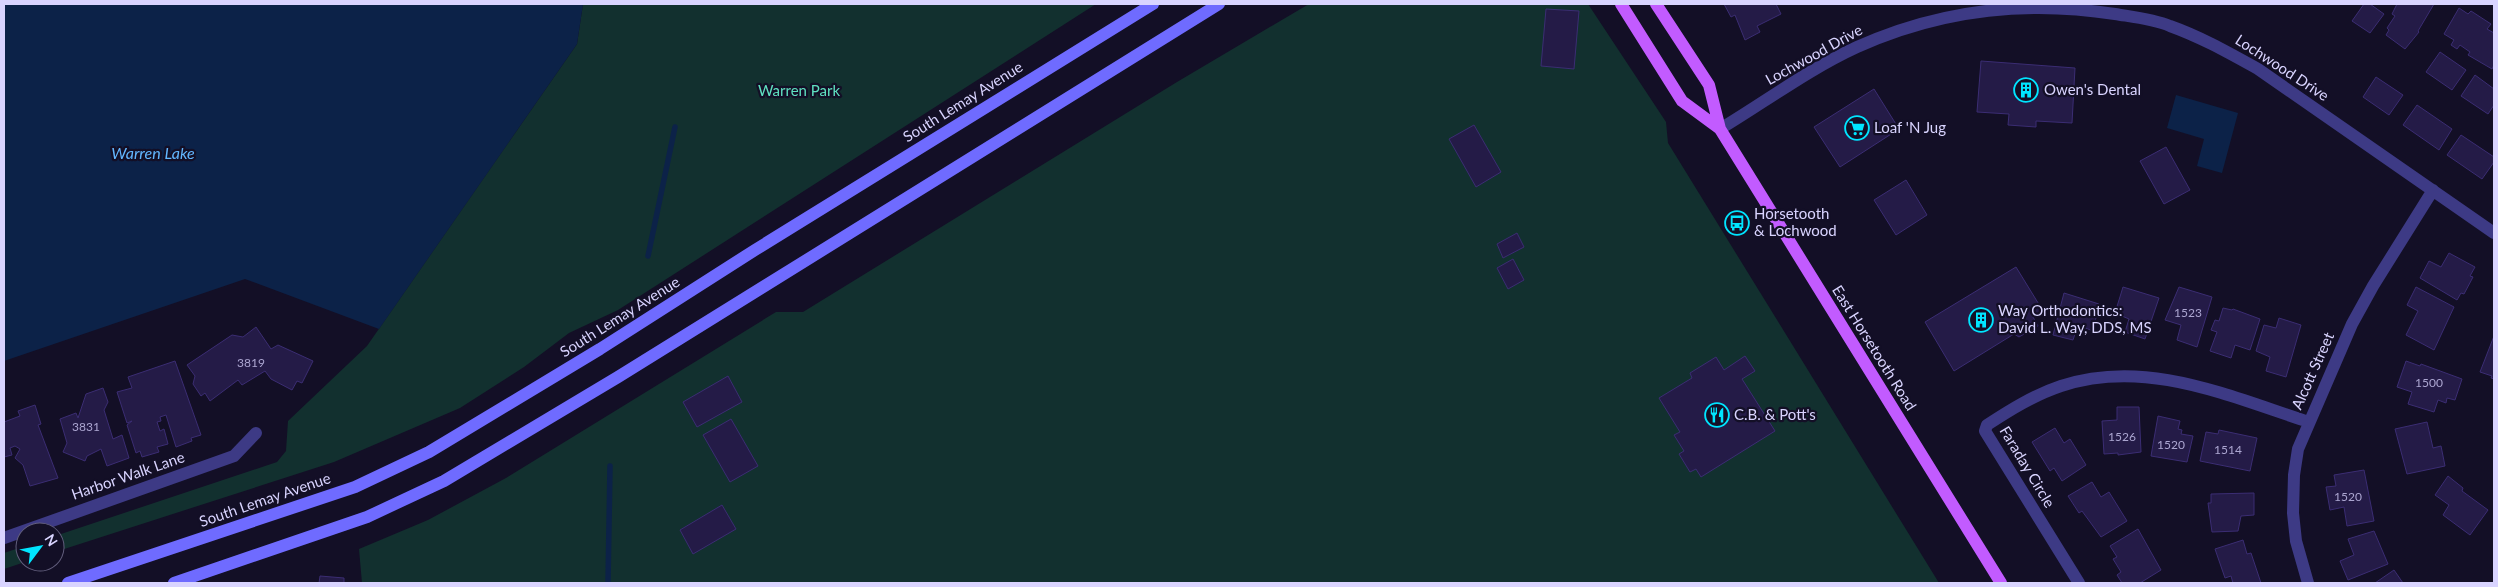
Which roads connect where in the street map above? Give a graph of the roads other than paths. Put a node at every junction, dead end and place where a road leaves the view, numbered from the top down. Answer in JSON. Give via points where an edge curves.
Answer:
{"nodes":[{"id":1,"x":1153,"y":4,"type":"edge"},
{"id":2,"x":1219,"y":4,"type":"edge"},
{"id":3,"x":1620,"y":4,"type":"edge"},
{"id":4,"x":1656,"y":4,"type":"edge"},
{"id":5,"x":1720,"y":129,"type":"junction"},
{"id":6,"x":2433,"y":190,"type":"junction"},
{"id":7,"x":2494,"y":233,"type":"edge"},
{"id":8,"x":2308,"y":422,"type":"junction"},
{"id":9,"x":256,"y":433,"type":"dead end"},
{"id":10,"x":4,"y":538,"type":"edge"},
{"id":11,"x":68,"y":583,"type":"edge"},
{"id":12,"x":174,"y":583,"type":"edge"},
{"id":13,"x":2001,"y":583,"type":"edge"},
{"id":14,"x":2079,"y":583,"type":"edge"},
{"id":15,"x":2308,"y":583,"type":"edge"}],
"edges":[{"from":1,"to":11,"type":"main road","name":"South Lemay Avenue","via":[[612,342],[429,452],[355,487]]},
{"from":2,"to":12,"type":"main road","via":[[618,377],[444,481],[367,517]]},
{"from":3,"to":5,"type":"main road","name":"East Horsetooth Road","via":[[1682,101]]},
{"from":4,"to":5,"type":"main road","name":"East Horsetooth Road","via":[[1709,85]]},
{"from":5,"to":6,"type":"street","name":"Lochwood Drive","via":[[1828,62],[1902,28],[1944,16],[1987,9],[2052,6],[2089,9],[2168,25],[2220,48],[2258,69]]},
{"from":5,"to":13,"type":"main road","name":"East Horsetooth Road"},
{"from":6,"to":7,"type":"street","name":"Lochwood Drive"},
{"from":6,"to":8,"type":"street","name":"Alcott Street","via":[[2356,316]]},
{"from":8,"to":14,"type":"street","name":"Faraday Circle","via":[[2192,384],[2132,375],[2094,378],[2061,386],[1987,425],[1985,431]]},
{"from":8,"to":15,"type":"street","name":"Alcott Street","via":[[2295,466],[2293,513],[2296,541]]},
{"from":9,"to":10,"type":"street","name":"Harbor Walk Lane","via":[[234,456]]}]}
